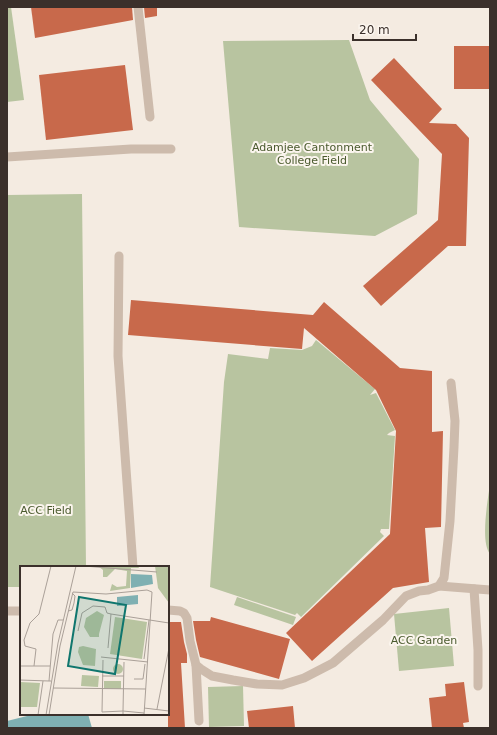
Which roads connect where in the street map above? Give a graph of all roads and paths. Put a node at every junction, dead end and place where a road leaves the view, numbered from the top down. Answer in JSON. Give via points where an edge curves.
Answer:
{"nodes":[{"id":1,"x":138,"y":7,"type":"edge"},
{"id":2,"x":150,"y":117,"type":"dead end"},
{"id":3,"x":171,"y":149,"type":"dead end"},
{"id":4,"x":7,"y":157,"type":"edge"},
{"id":5,"x":119,"y":256,"type":"dead end"},
{"id":6,"x":451,"y":383,"type":"dead end"},
{"id":7,"x":133,"y":566,"type":"edge"},
{"id":8,"x":439,"y":586,"type":"junction"},
{"id":9,"x":474,"y":589,"type":"junction"},
{"id":10,"x":490,"y":590,"type":"edge"},
{"id":11,"x":169,"y":610,"type":"edge"},
{"id":12,"x":7,"y":611,"type":"edge"},
{"id":13,"x":20,"y":611,"type":"edge"},
{"id":14,"x":196,"y":665,"type":"junction"},
{"id":15,"x":478,"y":686,"type":"dead end"},
{"id":16,"x":199,"y":721,"type":"dead end"}],
"edges":[{"from":1,"to":2,"type":"lane"},
{"from":3,"to":4,"type":"lane"},
{"from":5,"to":7,"type":"lane","via":[[118,356]]},
{"from":6,"to":8,"type":"lane","via":[[455,421],[452,484],[446,567]]},
{"from":8,"to":9,"type":"lane"},
{"from":8,"to":14,"type":"lane","via":[[406,596],[383,620],[333,663],[301,679],[282,685],[256,684],[212,676]]},
{"from":9,"to":10,"type":"lane"},
{"from":9,"to":15,"type":"lane"},
{"from":11,"to":14,"type":"lane","via":[[180,611],[187,618]]},
{"from":12,"to":13,"type":"lane"},
{"from":14,"to":16,"type":"lane"}]}
